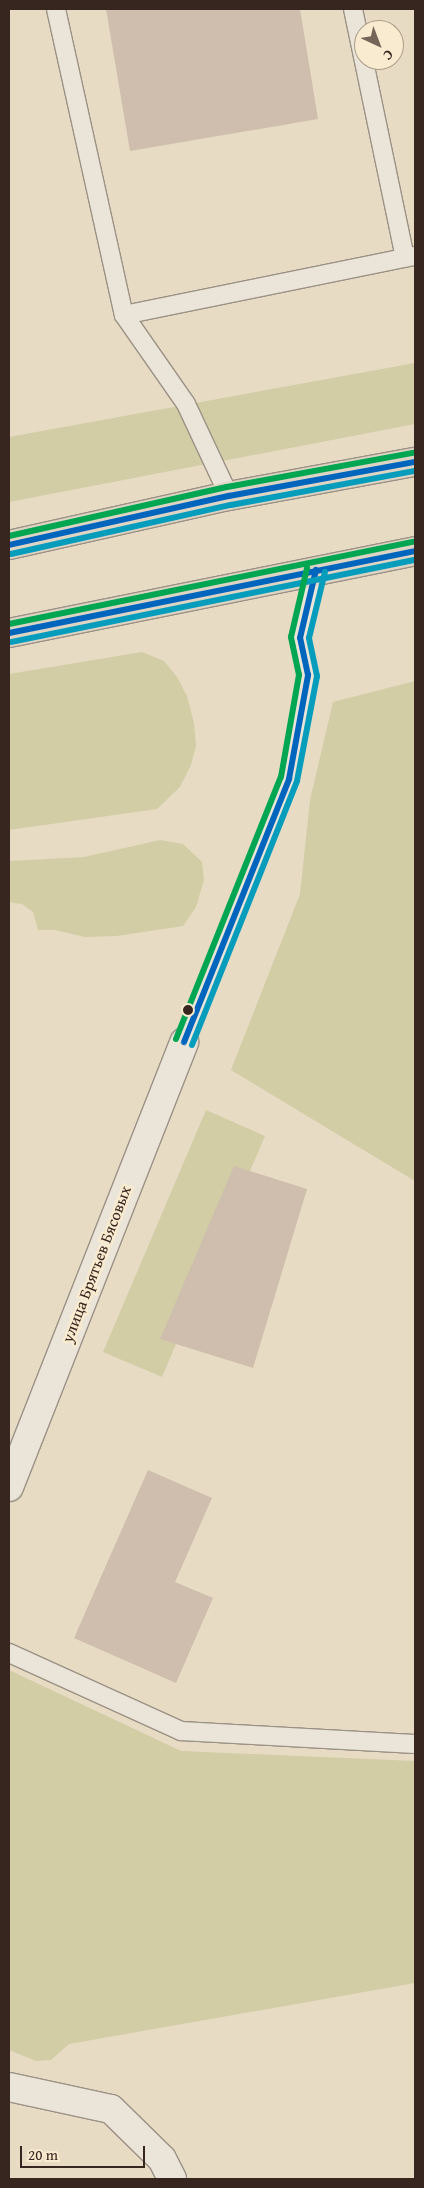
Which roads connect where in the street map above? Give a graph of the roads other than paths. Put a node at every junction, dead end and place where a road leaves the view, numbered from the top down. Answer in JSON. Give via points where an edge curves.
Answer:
{"nodes":[{"id":1,"x":56,"y":9,"type":"edge"},
{"id":2,"x":353,"y":9,"type":"edge"},
{"id":3,"x":410,"y":257,"type":"edge"},
{"id":4,"x":124,"y":315,"type":"junction"},
{"id":5,"x":415,"y":462,"type":"edge"},
{"id":6,"x":229,"y":496,"type":"junction"},
{"id":7,"x":9,"y":545,"type":"edge"},
{"id":8,"x":415,"y":551,"type":"edge"},
{"id":9,"x":316,"y":570,"type":"junction"},
{"id":10,"x":9,"y":633,"type":"edge"},
{"id":11,"x":184,"y":1042,"type":"joint"},
{"id":12,"x":9,"y":1486,"type":"edge"},
{"id":13,"x":9,"y":1653,"type":"edge"},
{"id":14,"x":415,"y":1744,"type":"edge"},
{"id":15,"x":9,"y":2087,"type":"edge"},
{"id":16,"x":172,"y":2179,"type":"edge"}],
"edges":[{"from":1,"to":4,"type":"lane"},
{"from":2,"to":3,"type":"lane"},
{"from":3,"to":4,"type":"lane"},
{"from":4,"to":6,"type":"lane","via":[[186,404]]},
{"from":5,"to":6,"type":"highway"},
{"from":6,"to":7,"type":"highway"},
{"from":8,"to":9,"type":"highway"},
{"from":9,"to":10,"type":"highway"},
{"from":9,"to":11,"type":"lane","via":[[300,638],[308,675],[289,779]]},
{"from":11,"to":12,"type":"street","name":"улица Брятьев Бясовых"},
{"from":13,"to":14,"type":"lane","via":[[181,1731]]},
{"from":15,"to":16,"type":"street","via":[[111,2109],[162,2159]]}]}
